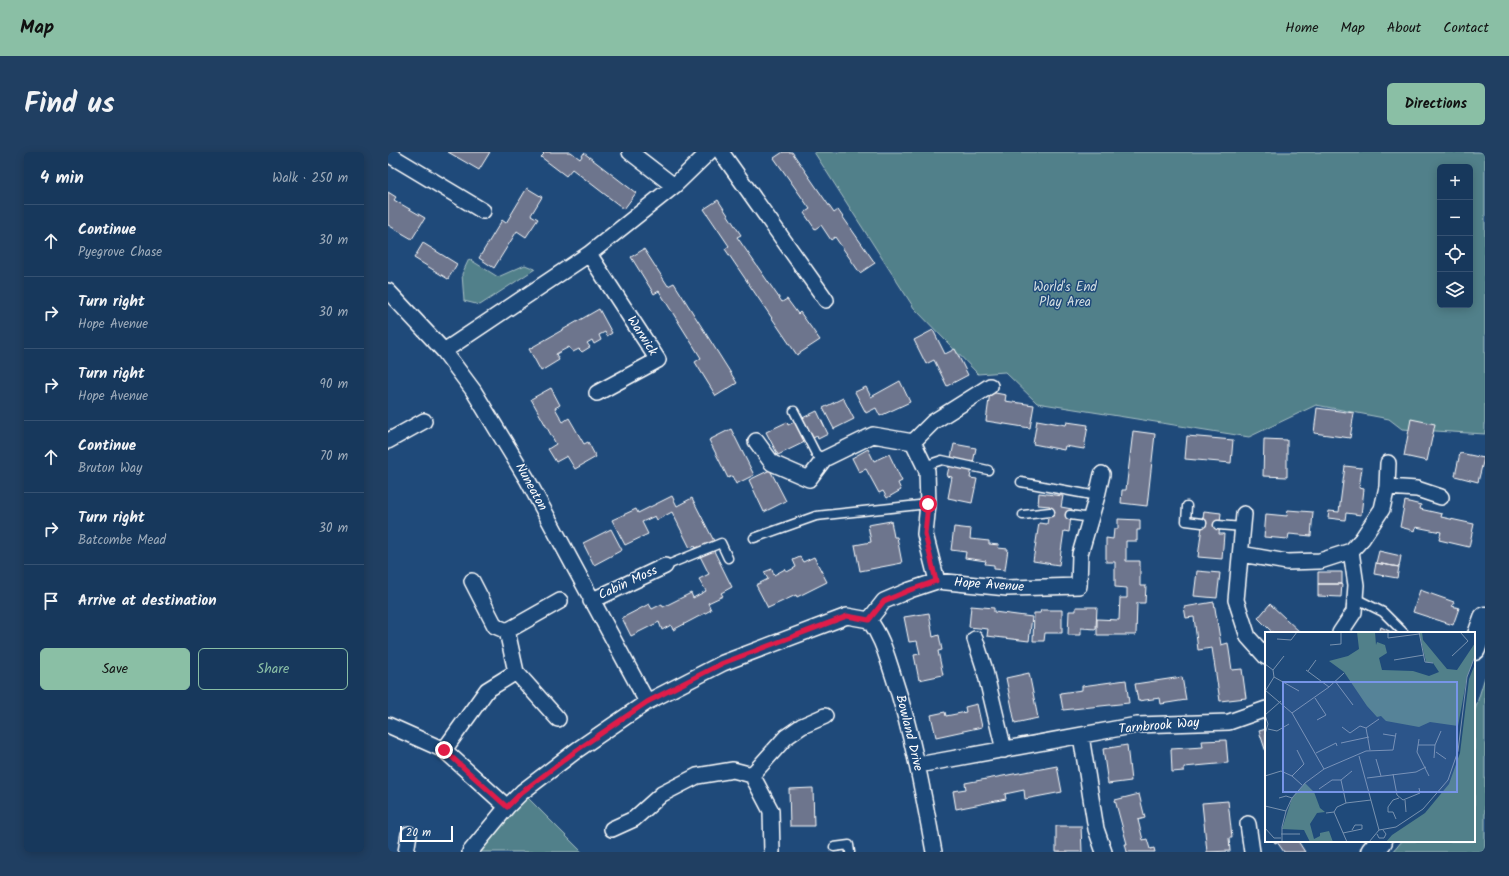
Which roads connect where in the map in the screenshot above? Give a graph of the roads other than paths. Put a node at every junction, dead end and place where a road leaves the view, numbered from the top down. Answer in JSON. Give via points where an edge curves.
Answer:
{"nodes":[{"id":1,"x":630,"y":152,"type":"edge"},
{"id":2,"x":709,"y":152,"type":"edge"},
{"id":3,"x":722,"y":152,"type":"edge"},
{"id":4,"x":388,"y":154,"type":"edge"},
{"id":5,"x":674,"y":186,"type":"junction"},
{"id":6,"x":483,"y":211,"type":"dead end"},
{"id":7,"x":589,"y":254,"type":"junction"},
{"id":8,"x":388,"y":291,"type":"edge"},
{"id":9,"x":826,"y":300,"type":"dead end"},
{"id":10,"x":444,"y":351,"type":"junction"},
{"id":11,"x":990,"y":386,"type":"dead end"},
{"id":12,"x":597,"y":393,"type":"dead end"},
{"id":13,"x":794,"y":411,"type":"dead end"},
{"id":14,"x":424,"y":421,"type":"dead end"},
{"id":15,"x":388,"y":441,"type":"edge"},
{"id":16,"x":756,"y":441,"type":"dead end"},
{"id":17,"x":913,"y":442,"type":"junction"},
{"id":18,"x":824,"y":459,"type":"junction"},
{"id":19,"x":1388,"y":463,"type":"dead end"},
{"id":20,"x":924,"y":466,"type":"junction"},
{"id":21,"x":988,"y":470,"type":"dead end"},
{"id":22,"x":1102,"y":474,"type":"dead end"},
{"id":23,"x":1021,"y":482,"type":"dead end"},
{"id":24,"x":1387,"y":488,"type":"junction"},
{"id":25,"x":1097,"y":496,"type":"junction"},
{"id":26,"x":1441,"y":497,"type":"dead end"},
{"id":27,"x":928,"y":504,"type":"junction"},
{"id":28,"x":1188,"y":506,"type":"dead end"},
{"id":29,"x":1050,"y":512,"type":"dead end"},
{"id":30,"x":1023,"y":515,"type":"dead end"},
{"id":31,"x":1070,"y":515,"type":"dead end"},
{"id":32,"x":1091,"y":518,"type":"junction"},
{"id":33,"x":1244,"y":520,"type":"joint"},
{"id":34,"x":1202,"y":523,"type":"dead end"},
{"id":35,"x":1218,"y":525,"type":"dead end"},
{"id":36,"x":754,"y":538,"type":"dead end"},
{"id":37,"x":1351,"y":550,"type":"junction"},
{"id":38,"x":1241,"y":554,"type":"junction"},
{"id":39,"x":728,"y":558,"type":"dead end"},
{"id":40,"x":665,"y":566,"type":"joint"},
{"id":41,"x":472,"y":581,"type":"dead end"},
{"id":42,"x":936,"y":581,"type":"junction"},
{"id":43,"x":1355,"y":598,"type":"junction"},
{"id":44,"x":560,"y":601,"type":"dead end"},
{"id":45,"x":591,"y":601,"type":"junction"},
{"id":46,"x":1485,"y":618,"type":"edge"},
{"id":47,"x":869,"y":620,"type":"junction"},
{"id":48,"x":507,"y":631,"type":"junction"},
{"id":49,"x":1341,"y":632,"type":"edge"},
{"id":50,"x":1403,"y":632,"type":"edge"},
{"id":51,"x":975,"y":639,"type":"dead end"},
{"id":52,"x":1475,"y":645,"type":"edge"},
{"id":53,"x":1265,"y":656,"type":"edge"},
{"id":54,"x":516,"y":672,"type":"junction"},
{"id":55,"x":647,"y":702,"type":"junction"},
{"id":56,"x":1265,"y":709,"type":"edge"},
{"id":57,"x":825,"y":716,"type":"dead end"},
{"id":58,"x":558,"y":719,"type":"dead end"},
{"id":59,"x":388,"y":725,"type":"edge"},
{"id":60,"x":1081,"y":736,"type":"junction"},
{"id":61,"x":444,"y":750,"type":"junction"},
{"id":62,"x":1004,"y":750,"type":"junction"},
{"id":63,"x":918,"y":765,"type":"junction"},
{"id":64,"x":752,"y":775,"type":"junction"},
{"id":65,"x":507,"y":807,"type":"junction"},
{"id":66,"x":1248,"y":824,"type":"dead end"},
{"id":67,"x":612,"y":829,"type":"dead end"},
{"id":68,"x":409,"y":834,"type":"dead end"},
{"id":69,"x":1380,"y":842,"type":"edge"},
{"id":70,"x":834,"y":847,"type":"dead end"},
{"id":71,"x":406,"y":852,"type":"edge"},
{"id":72,"x":470,"y":852,"type":"edge"},
{"id":73,"x":772,"y":852,"type":"edge"},
{"id":74,"x":850,"y":852,"type":"edge"},
{"id":75,"x":934,"y":852,"type":"edge"},
{"id":76,"x":1104,"y":852,"type":"edge"},
{"id":77,"x":1252,"y":852,"type":"edge"},
{"id":78,"x":1372,"y":852,"type":"edge"}],
"edges":[{"from":1,"to":5,"type":"street"},
{"from":2,"to":5,"type":"street"},
{"from":3,"to":9,"type":"street"},
{"from":4,"to":6,"type":"street"},
{"from":5,"to":7,"type":"street"},
{"from":7,"to":10,"type":"street"},
{"from":7,"to":12,"type":"street","name":"Warwick","via":[[658,360]]},
{"from":8,"to":10,"type":"street","name":"Nuneaton"},
{"from":10,"to":45,"type":"street","name":"Nuneaton","via":[[473,390],[527,479]]},
{"from":11,"to":17,"type":"street","via":[[933,422]]},
{"from":13,"to":18,"type":"lane","via":[[816,454]]},
{"from":14,"to":15,"type":"street"},
{"from":16,"to":18,"type":"street","via":[[772,464],[809,479]]},
{"from":17,"to":18,"type":"street","via":[[873,435]]},
{"from":17,"to":20,"type":"street"},
{"from":19,"to":24,"type":"street"},
{"from":20,"to":21,"type":"lane","via":[[942,460]]},
{"from":20,"to":27,"type":"street","via":[[927,471]]},
{"from":22,"to":25,"type":"street","name":"Hope Avenue"},
{"from":23,"to":25,"type":"lane"},
{"from":24,"to":26,"type":"street","via":[[1417,489]]},
{"from":24,"to":37,"type":"street","via":[[1382,509],[1362,539]]},
{"from":25,"to":32,"type":"street","name":"Hope Avenue"},
{"from":27,"to":36,"type":"lane","via":[[816,516]]},
{"from":27,"to":42,"type":"street","via":[[925,534]]},
{"from":28,"to":34,"type":"lane","via":[[1186,521]]},
{"from":29,"to":30,"type":"lane"},
{"from":31,"to":32,"type":"lane"},
{"from":32,"to":42,"type":"street","name":"Hope Avenue","via":[[1080,554],[1079,586],[1007,588]]},
{"from":33,"to":35,"type":"lane"},
{"from":33,"to":38,"type":"street"},
{"from":37,"to":38,"type":"street","via":[[1320,561],[1287,562]]},
{"from":37,"to":43,"type":"street"},
{"from":38,"to":53,"type":"street","via":[[1236,600],[1248,637]]},
{"from":39,"to":40,"type":"lane","via":[[721,543]]},
{"from":40,"to":45,"type":"street","name":"Cabin Moss"},
{"from":41,"to":48,"type":"street","via":[[495,626]]},
{"from":42,"to":47,"type":"street","name":"Hope Avenue","via":[[884,601]]},
{"from":43,"to":49,"type":"street","via":[[1354,612]]},
{"from":43,"to":50,"type":"lane","via":[[1383,612]]},
{"from":44,"to":48,"type":"street"},
{"from":45,"to":55,"type":"street","name":"Nuneaton"},
{"from":46,"to":52,"type":"main road"},
{"from":47,"to":55,"type":"street","via":[[847,616],[723,663]]},
{"from":47,"to":63,"type":"street","name":"Bowland Drive","via":[[879,633],[899,692]]},
{"from":48,"to":54,"type":"street"},
{"from":51,"to":62,"type":"street"},
{"from":54,"to":58,"type":"street"},
{"from":54,"to":61,"type":"street","via":[[487,690]]},
{"from":55,"to":65,"type":"street","via":[[577,750],[522,792]]},
{"from":56,"to":60,"type":"street","name":"Tarnbrook Way","via":[[1229,722],[1137,726]]},
{"from":57,"to":64,"type":"street","via":[[802,726],[786,737]]},
{"from":59,"to":61,"type":"street"},
{"from":60,"to":62,"type":"street","name":"Tarnbrook Way"},
{"from":60,"to":76,"type":"street","via":[[1096,829]]},
{"from":61,"to":65,"type":"street"},
{"from":62,"to":63,"type":"street","name":"Tarnbrook Way"},
{"from":63,"to":75,"type":"street","name":"Bowland Drive"},
{"from":64,"to":67,"type":"street","via":[[733,770],[697,776],[662,794],[634,819]]},
{"from":64,"to":73,"type":"street","via":[[771,811]]},
{"from":65,"to":72,"type":"street"},
{"from":66,"to":77,"type":"street"},
{"from":68,"to":71,"type":"street"},
{"from":69,"to":78,"type":"main road"},
{"from":70,"to":74,"type":"lane","via":[[849,845]]}]}
